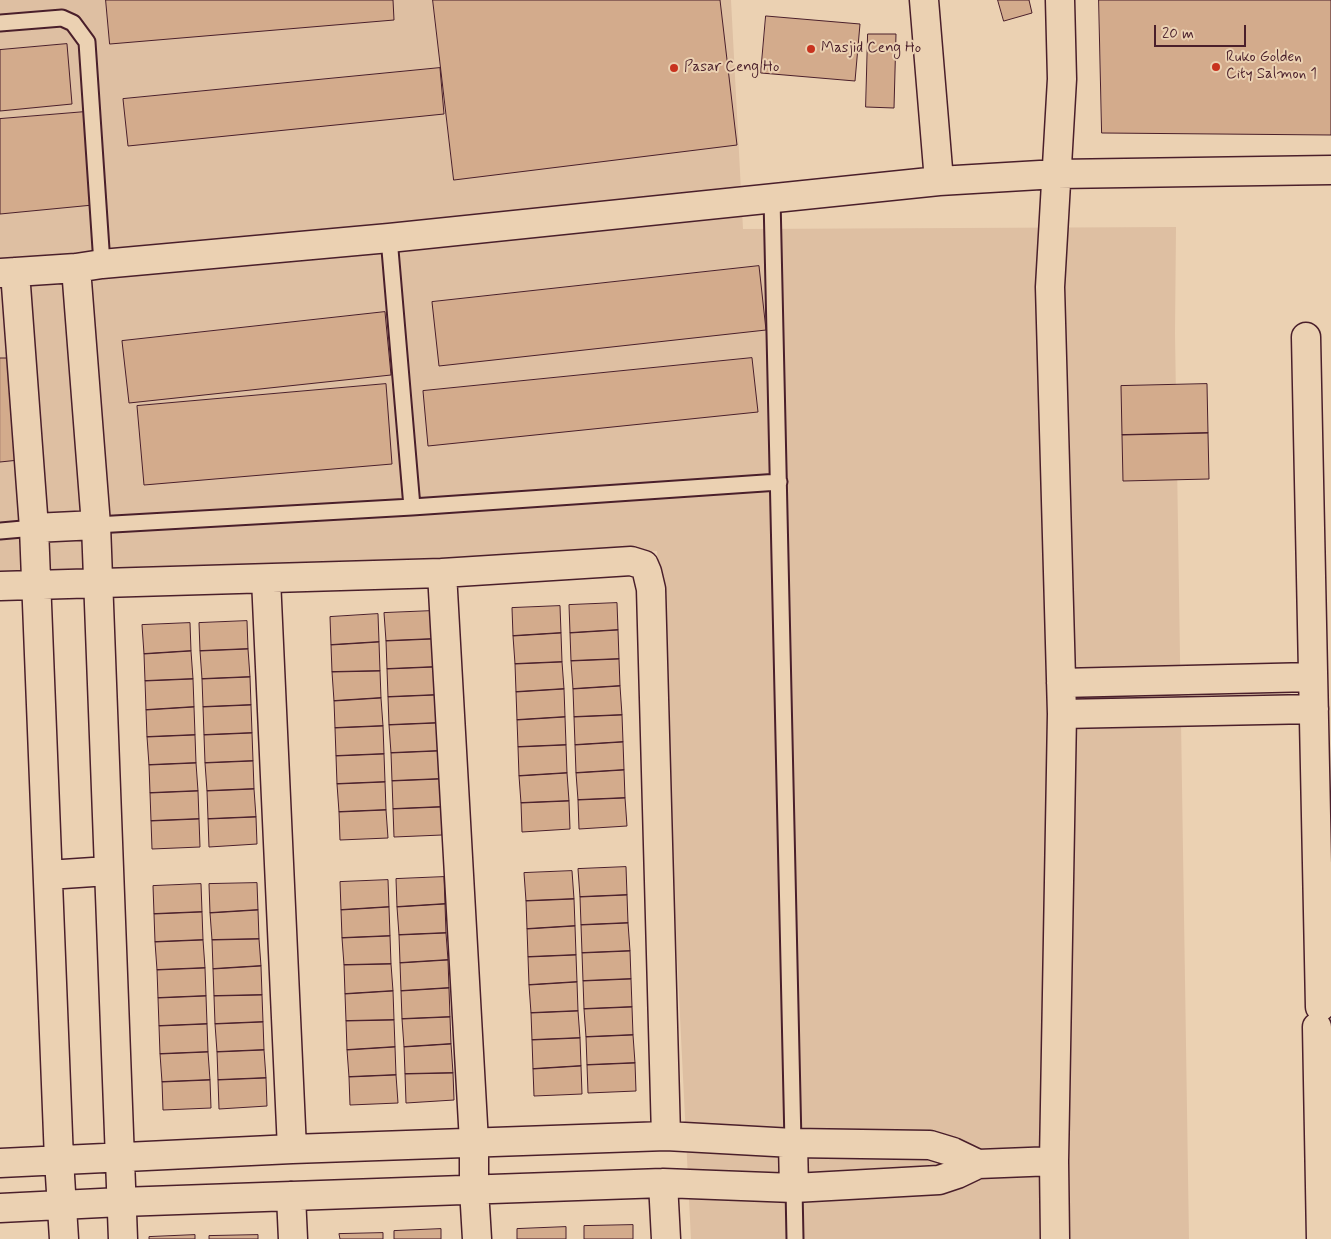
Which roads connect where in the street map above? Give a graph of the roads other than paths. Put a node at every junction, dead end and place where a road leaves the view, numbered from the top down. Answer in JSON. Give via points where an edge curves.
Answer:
{"nodes":[{"id":1,"x":924,"y":0,"type":"edge"},
{"id":2,"x":1060,"y":0,"type":"edge"},
{"id":3,"x":0,"y":23,"type":"edge"},
{"id":4,"x":1331,"y":170,"type":"edge"},
{"id":5,"x":1057,"y":174,"type":"junction"},
{"id":6,"x":939,"y":181,"type":"junction"},
{"id":7,"x":772,"y":198,"type":"junction"},
{"id":8,"x":389,"y":238,"type":"junction"},
{"id":9,"x":102,"y":264,"type":"junction"},
{"id":10,"x":76,"y":268,"type":"junction"},
{"id":11,"x":7,"y":272,"type":"edge"},
{"id":12,"x":1306,"y":337,"type":"dead end"},
{"id":13,"x":1320,"y":450,"type":"edge"},
{"id":14,"x":779,"y":482,"type":"junction"},
{"id":15,"x":412,"y":507,"type":"junction"},
{"id":16,"x":96,"y":525,"type":"junction"},
{"id":17,"x":34,"y":528,"type":"junction"},
{"id":18,"x":0,"y":531,"type":"edge"},
{"id":19,"x":442,"y":573,"type":"junction"},
{"id":20,"x":266,"y":579,"type":"junction"},
{"id":21,"x":36,"y":584,"type":"junction"},
{"id":22,"x":98,"y":584,"type":"junction"},
{"id":23,"x":0,"y":586,"type":"edge"},
{"id":24,"x":1314,"y":677,"type":"junction"},
{"id":25,"x":1061,"y":683,"type":"junction"},
{"id":26,"x":1314,"y":709,"type":"junction"},
{"id":27,"x":1062,"y":714,"type":"junction"},
{"id":28,"x":108,"y":871,"type":"junction"},
{"id":29,"x":48,"y":875,"type":"junction"},
{"id":30,"x":1324,"y":911,"type":"edge"},
{"id":31,"x":1325,"y":1121,"type":"edge"},
{"id":32,"x":666,"y":1136,"type":"junction"},
{"id":33,"x":474,"y":1142,"type":"junction"},
{"id":34,"x":793,"y":1143,"type":"junction"},
{"id":35,"x":292,"y":1149,"type":"junction"},
{"id":36,"x":118,"y":1158,"type":"junction"},
{"id":37,"x":59,"y":1160,"type":"junction"},
{"id":38,"x":1054,"y":1161,"type":"junction"},
{"id":39,"x":0,"y":1163,"type":"edge"},
{"id":40,"x":978,"y":1164,"type":"junction"},
{"id":41,"x":662,"y":1182,"type":"junction"},
{"id":42,"x":794,"y":1188,"type":"junction"},
{"id":43,"x":474,"y":1190,"type":"junction"},
{"id":44,"x":291,"y":1196,"type":"junction"},
{"id":45,"x":121,"y":1202,"type":"junction"},
{"id":46,"x":63,"y":1206,"type":"junction"},
{"id":47,"x":0,"y":1208,"type":"edge"},
{"id":48,"x":64,"y":1239,"type":"edge"},
{"id":49,"x":122,"y":1239,"type":"edge"},
{"id":50,"x":293,"y":1239,"type":"edge"},
{"id":51,"x":476,"y":1239,"type":"edge"},
{"id":52,"x":666,"y":1239,"type":"edge"},
{"id":53,"x":795,"y":1239,"type":"edge"},
{"id":54,"x":1055,"y":1239,"type":"edge"},
{"id":55,"x":1321,"y":1239,"type":"edge"}],
"edges":[{"from":1,"to":6,"type":"street"},
{"from":2,"to":5,"type":"street","via":[[1062,79]]},
{"from":3,"to":9,"type":"lane","via":[[62,18],[73,23],[87,42]]},
{"from":4,"to":5,"type":"street"},
{"from":5,"to":6,"type":"street"},
{"from":5,"to":25,"type":"street","via":[[1050,287]]},
{"from":6,"to":7,"type":"street"},
{"from":7,"to":8,"type":"street"},
{"from":7,"to":14,"type":"lane"},
{"from":8,"to":9,"type":"street"},
{"from":8,"to":15,"type":"lane"},
{"from":9,"to":10,"type":"street"},
{"from":10,"to":11,"type":"street"},
{"from":10,"to":16,"type":"street"},
{"from":11,"to":17,"type":"street"},
{"from":12,"to":13,"type":"street"},
{"from":13,"to":24,"type":"street"},
{"from":14,"to":15,"type":"lane"},
{"from":14,"to":34,"type":"lane"},
{"from":15,"to":16,"type":"lane"},
{"from":16,"to":17,"type":"street"},
{"from":16,"to":22,"type":"street"},
{"from":17,"to":18,"type":"lane"},
{"from":17,"to":21,"type":"street"},
{"from":19,"to":20,"type":"street"},
{"from":19,"to":32,"type":"street","via":[[631,561],[644,565],[647,572],[651,589]]},
{"from":19,"to":33,"type":"street"},
{"from":20,"to":22,"type":"street"},
{"from":20,"to":35,"type":"street"},
{"from":21,"to":22,"type":"street"},
{"from":21,"to":23,"type":"street"},
{"from":21,"to":29,"type":"street"},
{"from":22,"to":28,"type":"street"},
{"from":24,"to":25,"type":"street"},
{"from":24,"to":26,"type":"street"},
{"from":25,"to":27,"type":"street"},
{"from":26,"to":27,"type":"street"},
{"from":26,"to":30,"type":"street"},
{"from":27,"to":38,"type":"street"},
{"from":28,"to":29,"type":"street"},
{"from":28,"to":36,"type":"street"},
{"from":29,"to":37,"type":"street"},
{"from":30,"to":31,"type":"street","via":[[1319,1017]]},
{"from":31,"to":55,"type":"street"},
{"from":32,"to":33,"type":"street"},
{"from":32,"to":34,"type":"street"},
{"from":33,"to":35,"type":"street"},
{"from":33,"to":43,"type":"street"},
{"from":34,"to":40,"type":"street","via":[[930,1146]]},
{"from":34,"to":42,"type":"street"},
{"from":35,"to":36,"type":"street"},
{"from":36,"to":37,"type":"street"},
{"from":36,"to":45,"type":"street"},
{"from":37,"to":39,"type":"street"},
{"from":37,"to":46,"type":"street"},
{"from":38,"to":40,"type":"street"},
{"from":38,"to":54,"type":"street"},
{"from":40,"to":42,"type":"street","via":[[939,1180]]},
{"from":41,"to":42,"type":"street"},
{"from":41,"to":43,"type":"street"},
{"from":41,"to":52,"type":"street"},
{"from":42,"to":53,"type":"lane"},
{"from":43,"to":44,"type":"street"},
{"from":43,"to":51,"type":"street"},
{"from":44,"to":45,"type":"street"},
{"from":44,"to":50,"type":"street"},
{"from":45,"to":46,"type":"street"},
{"from":45,"to":49,"type":"street"},
{"from":46,"to":47,"type":"street"},
{"from":46,"to":48,"type":"street"}]}
